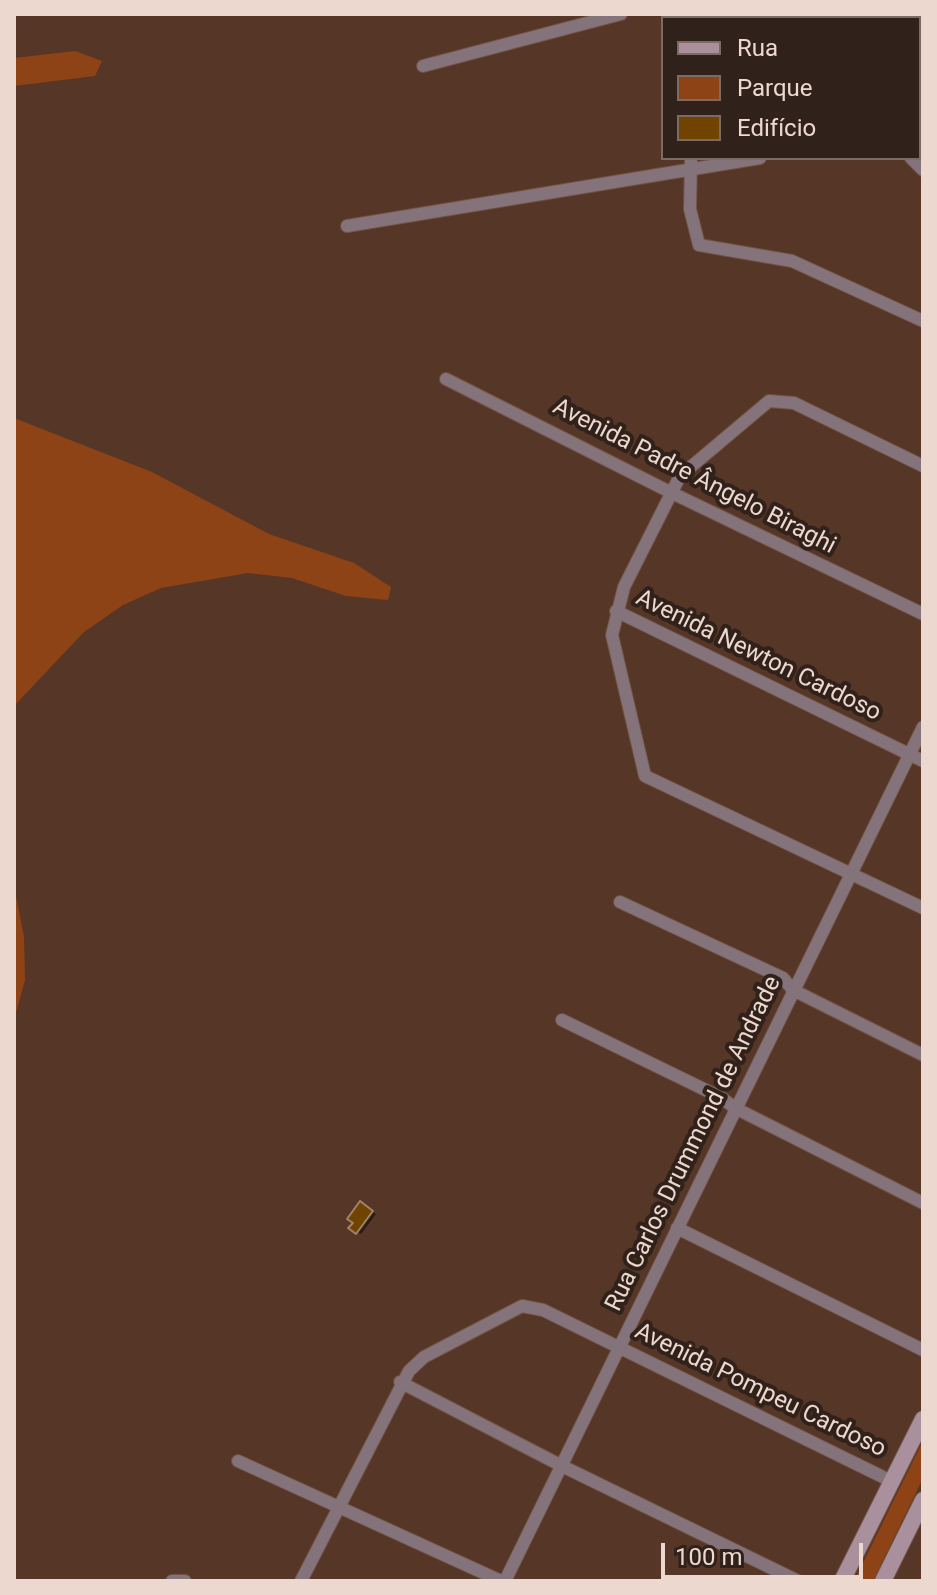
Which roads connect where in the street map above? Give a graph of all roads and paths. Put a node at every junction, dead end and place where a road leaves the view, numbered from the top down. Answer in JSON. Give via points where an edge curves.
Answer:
{"nodes":[{"id":1,"x":621,"y":14,"type":"edge"},
{"id":2,"x":423,"y":66,"type":"dead end"},
{"id":3,"x":737,"y":160,"type":"edge"},
{"id":4,"x":690,"y":164,"type":"edge"},
{"id":5,"x":347,"y":226,"type":"dead end"},
{"id":6,"x":923,"y":321,"type":"edge"},
{"id":7,"x":446,"y":379,"type":"dead end"},
{"id":8,"x":923,"y":466,"type":"edge"},
{"id":9,"x":670,"y":492,"type":"junction"},
{"id":10,"x":616,"y":611,"type":"junction"},
{"id":11,"x":923,"y":614,"type":"edge"},
{"id":12,"x":923,"y":727,"type":"edge"},
{"id":13,"x":910,"y":755,"type":"junction"},
{"id":14,"x":923,"y":761,"type":"edge"},
{"id":15,"x":852,"y":872,"type":"junction"},
{"id":16,"x":620,"y":902,"type":"dead end"},
{"id":17,"x":923,"y":908,"type":"edge"},
{"id":18,"x":793,"y":990,"type":"junction"},
{"id":19,"x":562,"y":1020,"type":"dead end"},
{"id":20,"x":923,"y":1055,"type":"edge"},
{"id":21,"x":735,"y":1108,"type":"junction"},
{"id":22,"x":923,"y":1203,"type":"edge"},
{"id":23,"x":677,"y":1228,"type":"junction"},
{"id":24,"x":620,"y":1347,"type":"junction"},
{"id":25,"x":923,"y":1350,"type":"edge"},
{"id":26,"x":400,"y":1382,"type":"junction"},
{"id":27,"x":923,"y":1419,"type":"edge"},
{"id":28,"x":238,"y":1461,"type":"dead end"},
{"id":29,"x":562,"y":1466,"type":"junction"},
{"id":30,"x":891,"y":1481,"type":"junction"},
{"id":31,"x":923,"y":1500,"type":"edge"},
{"id":32,"x":337,"y":1506,"type":"junction"},
{"id":33,"x":172,"y":1581,"type":"edge"},
{"id":34,"x":185,"y":1581,"type":"edge"},
{"id":35,"x":301,"y":1581,"type":"edge"},
{"id":36,"x":503,"y":1581,"type":"edge"},
{"id":37,"x":798,"y":1581,"type":"edge"},
{"id":38,"x":842,"y":1581,"type":"edge"},
{"id":39,"x":883,"y":1581,"type":"edge"}],
"edges":[{"from":1,"to":2,"type":"street"},
{"from":3,"to":4,"type":"street"},
{"from":4,"to":5,"type":"street"},
{"from":4,"to":6,"type":"street","via":[[690,209],[699,245],[792,261]]},
{"from":7,"to":9,"type":"street","name":"Avenida Padre Ângelo Biraghi"},
{"from":8,"to":9,"type":"street","via":[[794,403],[769,401],[691,465]]},
{"from":9,"to":10,"type":"street"},
{"from":9,"to":11,"type":"street","name":"Avenida Padre Ângelo Biraghi"},
{"from":10,"to":13,"type":"street","name":"Avenida Newton Cardoso"},
{"from":10,"to":15,"type":"street","via":[[613,648],[645,776]]},
{"from":12,"to":13,"type":"street","name":"Rua Carlos Drummond de Andrade"},
{"from":13,"to":14,"type":"street","name":"Avenida Newton Cardoso"},
{"from":13,"to":15,"type":"street","name":"Rua Carlos Drummond de Andrade"},
{"from":15,"to":17,"type":"street"},
{"from":15,"to":18,"type":"street","name":"Rua Carlos Drummond de Andrade"},
{"from":16,"to":18,"type":"street","via":[[783,978]]},
{"from":18,"to":20,"type":"street"},
{"from":18,"to":21,"type":"street","name":"Rua Carlos Drummond de Andrade"},
{"from":19,"to":21,"type":"street"},
{"from":21,"to":22,"type":"street"},
{"from":21,"to":23,"type":"street","name":"Rua Carlos Drummond de Andrade"},
{"from":23,"to":24,"type":"street","name":"Rua Carlos Drummond de Andrade"},
{"from":23,"to":25,"type":"street"},
{"from":24,"to":26,"type":"street","name":"Avenida Pompeu Cardoso","via":[[543,1310],[522,1306],[418,1361]]},
{"from":24,"to":29,"type":"street","name":"Rua Carlos Drummond de Andrade"},
{"from":24,"to":30,"type":"street","name":"Avenida Pompeu Cardoso"},
{"from":26,"to":29,"type":"street"},
{"from":26,"to":32,"type":"street"},
{"from":27,"to":30,"type":"main road"},
{"from":28,"to":32,"type":"street"},
{"from":29,"to":36,"type":"street","name":"Rua Carlos Drummond de Andrade"},
{"from":29,"to":37,"type":"street"},
{"from":30,"to":38,"type":"main road"},
{"from":31,"to":39,"type":"main road"},
{"from":32,"to":35,"type":"street"},
{"from":32,"to":36,"type":"street"},
{"from":33,"to":34,"type":"street"}]}
